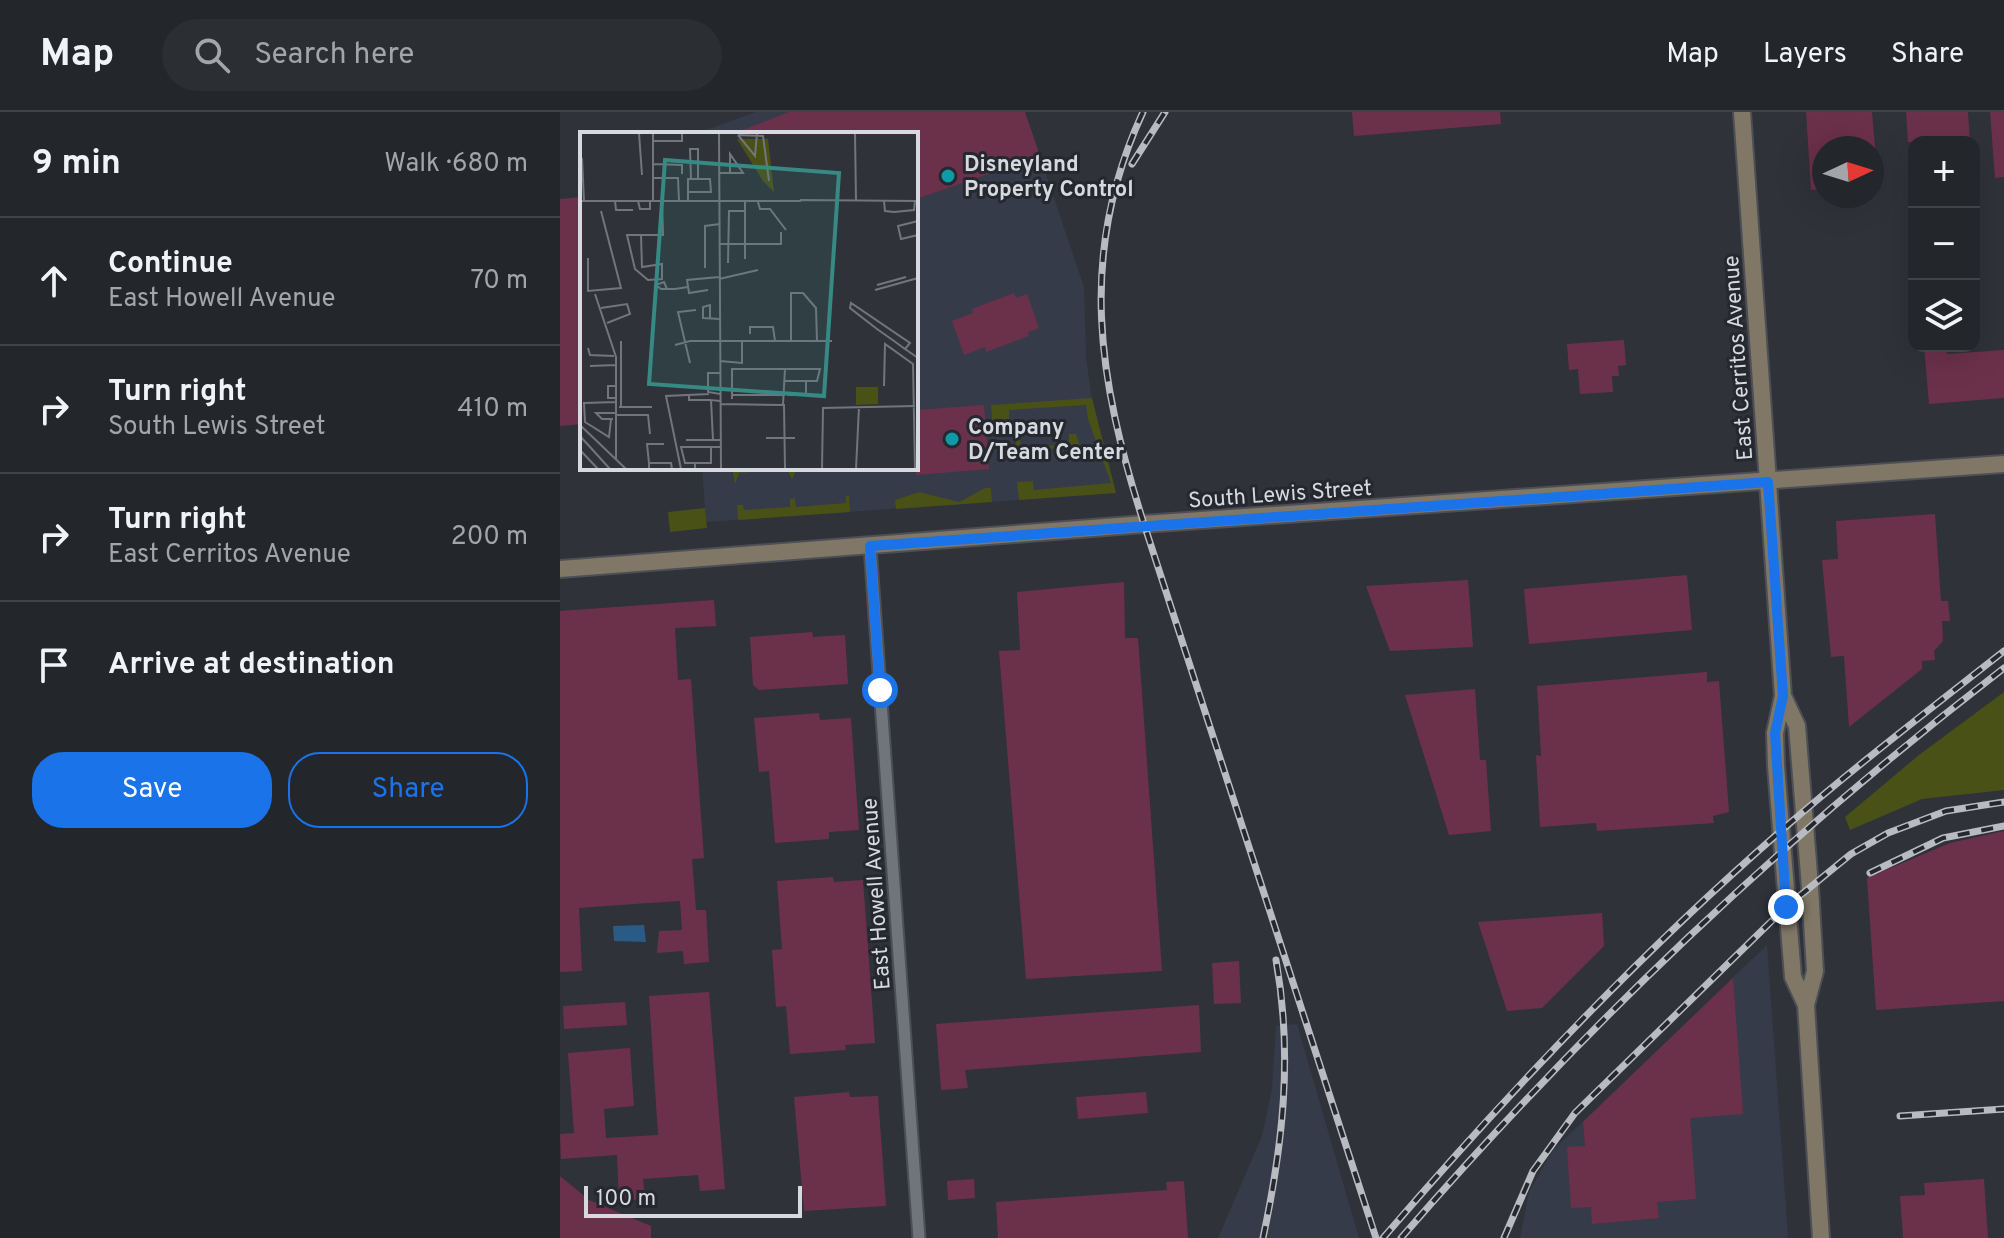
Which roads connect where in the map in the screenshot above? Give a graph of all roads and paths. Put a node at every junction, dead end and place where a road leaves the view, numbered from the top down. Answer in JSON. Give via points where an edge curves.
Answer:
{"nodes":[{"id":1,"x":1742,"y":112,"type":"edge"},
{"id":2,"x":2004,"y":464,"type":"edge"},
{"id":3,"x":1768,"y":482,"type":"junction"},
{"id":4,"x":870,"y":546,"type":"junction"},
{"id":5,"x":560,"y":569,"type":"edge"},
{"id":6,"x":1783,"y":696,"type":"junction"},
{"id":7,"x":1806,"y":1005,"type":"junction"},
{"id":8,"x":919,"y":1238,"type":"edge"},
{"id":9,"x":1821,"y":1238,"type":"edge"}],
"edges":[{"from":1,"to":3,"type":"main road","name":"East Cerritos Avenue"},
{"from":2,"to":3,"type":"main road","name":"South Lewis Street"},
{"from":3,"to":4,"type":"main road","name":"South Lewis Street"},
{"from":3,"to":6,"type":"main road","name":"East Cerritos Avenue"},
{"from":4,"to":5,"type":"main road","name":"South Lewis Street"},
{"from":4,"to":8,"type":"street","name":"East Howell Avenue"},
{"from":6,"to":7,"type":"main road","name":"East Cerritos Avenue","via":[[1775,733],[1786,907],[1793,977]]},
{"from":6,"to":7,"type":"main road","name":"East Cerritos Avenue","via":[[1797,726],[1809,872],[1815,971]]},
{"from":7,"to":9,"type":"main road","name":"East Cerritos Avenue"}]}
